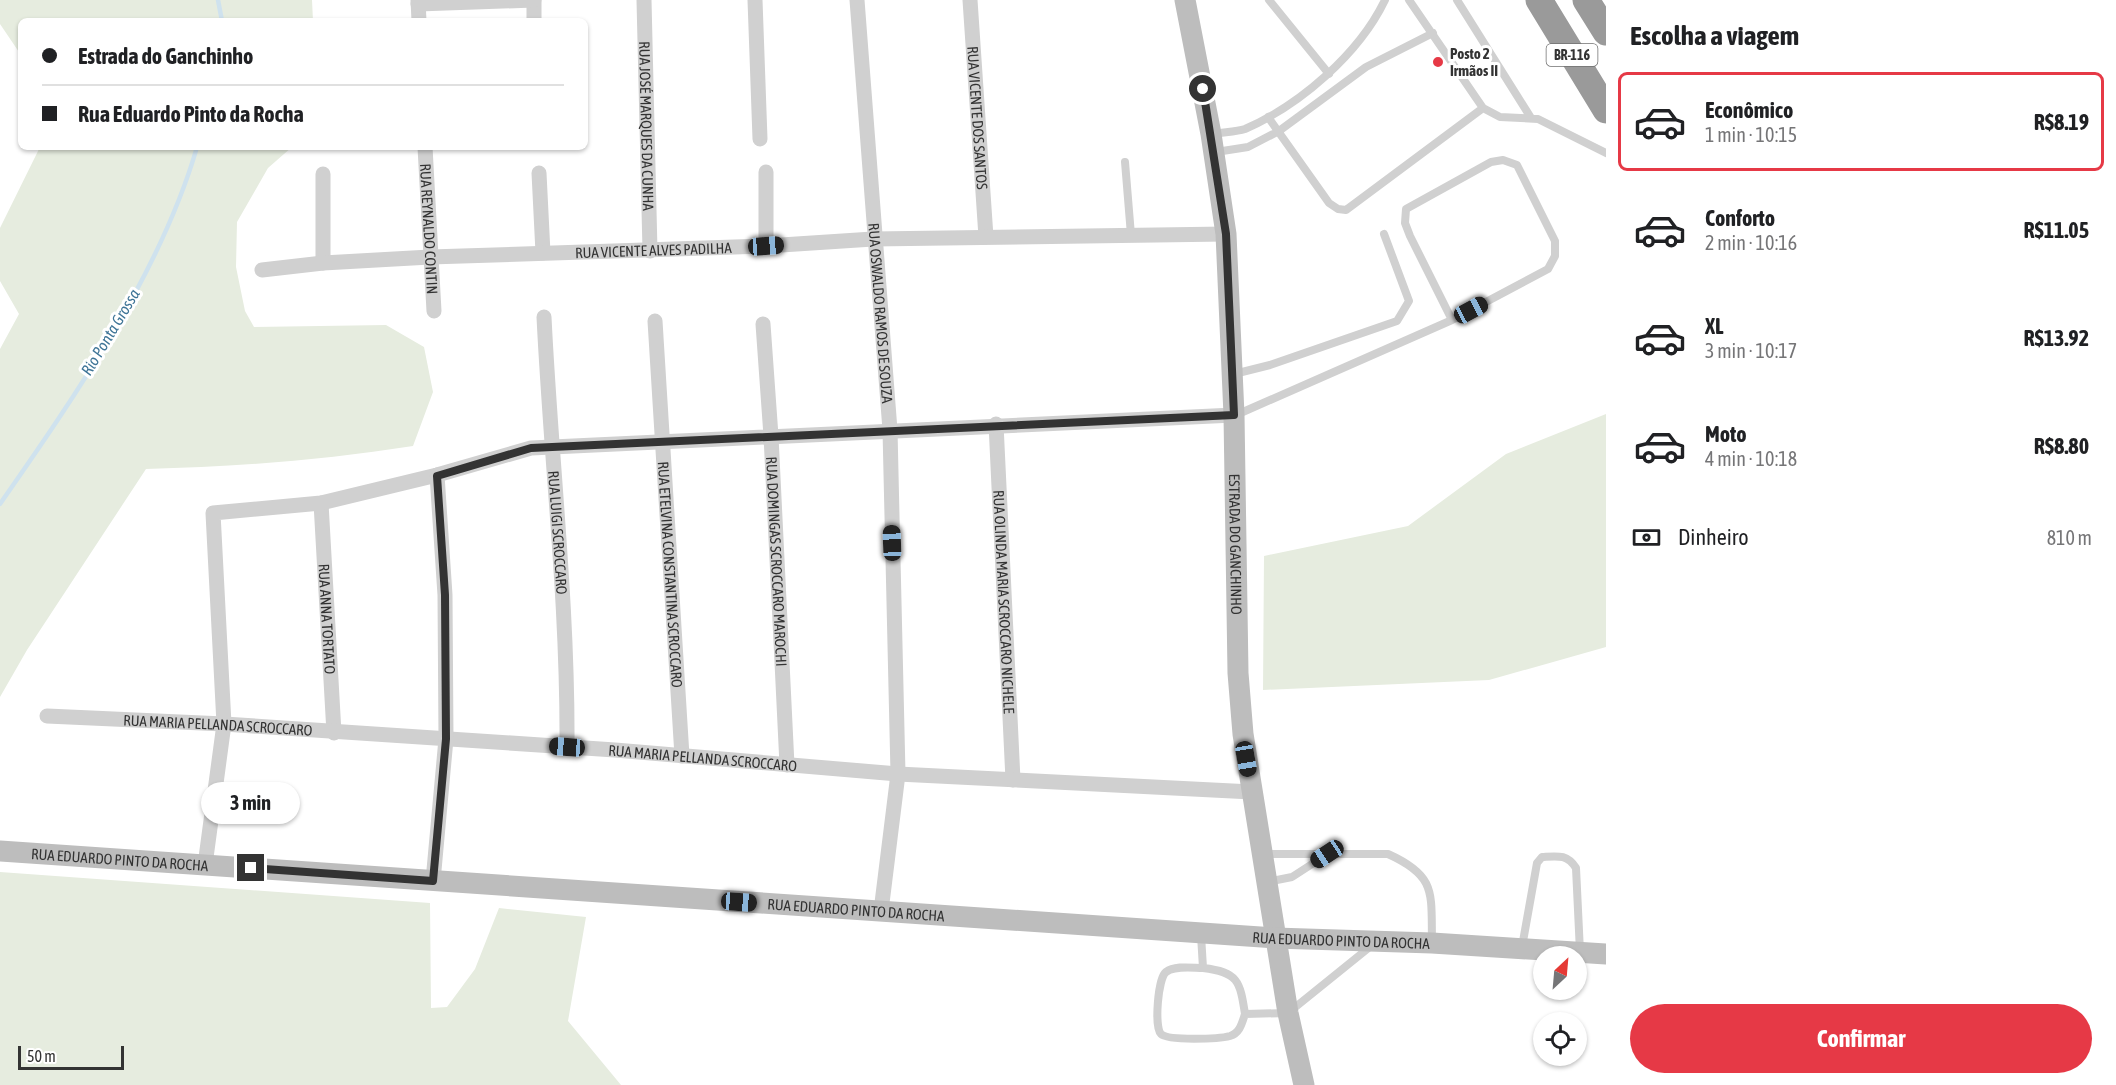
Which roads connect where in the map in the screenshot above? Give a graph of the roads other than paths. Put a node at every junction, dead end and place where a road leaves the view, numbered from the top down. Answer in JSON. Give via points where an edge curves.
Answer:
{"nodes":[{"id":1,"x":534,"y":0,"type":"edge"},
{"id":2,"x":644,"y":0,"type":"edge"},
{"id":3,"x":755,"y":0,"type":"edge"},
{"id":4,"x":857,"y":0,"type":"edge"},
{"id":5,"x":970,"y":0,"type":"edge"},
{"id":6,"x":1185,"y":0,"type":"edge"},
{"id":7,"x":1269,"y":0,"type":"edge"},
{"id":8,"x":1385,"y":0,"type":"edge"},
{"id":9,"x":1408,"y":0,"type":"edge"},
{"id":10,"x":1457,"y":0,"type":"edge"},
{"id":11,"x":1539,"y":0,"type":"edge"},
{"id":12,"x":1586,"y":0,"type":"edge"},
{"id":13,"x":418,"y":2,"type":"edge"},
{"id":14,"x":419,"y":18,"type":"edge"},
{"id":15,"x":534,"y":18,"type":"edge"},
{"id":16,"x":1606,"y":32,"type":"edge"},
{"id":17,"x":1432,"y":33,"type":"junction"},
{"id":18,"x":1329,"y":74,"type":"junction"},
{"id":19,"x":1483,"y":108,"type":"junction"},
{"id":20,"x":1606,"y":110,"type":"edge"},
{"id":21,"x":1268,"y":117,"type":"junction"},
{"id":22,"x":1531,"y":118,"type":"junction"},
{"id":23,"x":1279,"y":131,"type":"junction"},
{"id":24,"x":760,"y":139,"type":"dead end"},
{"id":25,"x":1213,"y":143,"type":"junction"},
{"id":26,"x":425,"y":150,"type":"edge"},
{"id":27,"x":1606,"y":153,"type":"edge"},
{"id":28,"x":1125,"y":162,"type":"dead end"},
{"id":29,"x":766,"y":172,"type":"dead end"},
{"id":30,"x":539,"y":173,"type":"dead end"},
{"id":31,"x":323,"y":174,"type":"dead end"},
{"id":32,"x":1226,"y":234,"type":"junction"},
{"id":33,"x":1384,"y":234,"type":"dead end"},
{"id":34,"x":1131,"y":235,"type":"junction"},
{"id":35,"x":986,"y":237,"type":"junction"},
{"id":36,"x":873,"y":239,"type":"junction"},
{"id":37,"x":766,"y":246,"type":"junction"},
{"id":38,"x":650,"y":251,"type":"junction"},
{"id":39,"x":543,"y":253,"type":"junction"},
{"id":40,"x":430,"y":257,"type":"junction"},
{"id":41,"x":322,"y":263,"type":"junction"},
{"id":42,"x":262,"y":270,"type":"dead end"},
{"id":43,"x":434,"y":311,"type":"dead end"},
{"id":44,"x":544,"y":317,"type":"dead end"},
{"id":45,"x":1452,"y":320,"type":"junction"},
{"id":46,"x":655,"y":321,"type":"dead end"},
{"id":47,"x":763,"y":324,"type":"dead end"},
{"id":48,"x":1233,"y":375,"type":"junction"},
{"id":49,"x":1234,"y":415,"type":"junction"},
{"id":50,"x":996,"y":424,"type":"junction"},
{"id":51,"x":890,"y":430,"type":"junction"},
{"id":52,"x":771,"y":436,"type":"junction"},
{"id":53,"x":663,"y":441,"type":"junction"},
{"id":54,"x":550,"y":447,"type":"junction"},
{"id":55,"x":437,"y":476,"type":"junction"},
{"id":56,"x":321,"y":503,"type":"junction"},
{"id":57,"x":46,"y":716,"type":"dead end"},
{"id":58,"x":224,"y":724,"type":"junction"},
{"id":59,"x":334,"y":733,"type":"junction"},
{"id":60,"x":446,"y":739,"type":"junction"},
{"id":61,"x":567,"y":747,"type":"junction"},
{"id":62,"x":682,"y":756,"type":"junction"},
{"id":63,"x":787,"y":765,"type":"junction"},
{"id":64,"x":898,"y":774,"type":"junction"},
{"id":65,"x":1013,"y":780,"type":"junction"},
{"id":66,"x":1252,"y":792,"type":"junction"},
{"id":67,"x":0,"y":851,"type":"edge"},
{"id":68,"x":1262,"y":854,"type":"junction"},
{"id":69,"x":1327,"y":854,"type":"junction"},
{"id":70,"x":205,"y":865,"type":"junction"},
{"id":71,"x":433,"y":881,"type":"junction"},
{"id":72,"x":1266,"y":882,"type":"junction"},
{"id":73,"x":881,"y":911,"type":"junction"},
{"id":74,"x":1201,"y":933,"type":"junction"},
{"id":75,"x":1275,"y":938,"type":"junction"},
{"id":76,"x":1377,"y":941,"type":"junction"},
{"id":77,"x":1432,"y":943,"type":"junction"},
{"id":78,"x":1580,"y":946,"type":"edge"},
{"id":79,"x":1521,"y":948,"type":"junction"},
{"id":80,"x":1533,"y":949,"type":"edge"},
{"id":81,"x":1587,"y":953,"type":"edge"},
{"id":82,"x":1606,"y":954,"type":"edge"},
{"id":83,"x":1203,"y":968,"type":"junction"},
{"id":84,"x":1288,"y":1013,"type":"junction"},
{"id":85,"x":1245,"y":1014,"type":"junction"},
{"id":86,"x":1304,"y":1085,"type":"edge"}],
"edges":[{"from":1,"to":13,"type":"street"},
{"from":1,"to":15,"type":"street"},
{"from":2,"to":38,"type":"street","name":"RUA JOSÉ MARQUES DA CUNHA"},
{"from":3,"to":24,"type":"street"},
{"from":4,"to":36,"type":"street","name":"RUA OSWALDO RAMOS DE SOUZA"},
{"from":5,"to":35,"type":"street","name":"RUA VICENTE DOS SANTOS"},
{"from":6,"to":25,"type":"main road","name":"ESTRADA DO GANCHINHO"},
{"from":7,"to":18,"type":"lane"},
{"from":8,"to":18,"type":"lane","via":[[1352,51]]},
{"from":9,"to":17,"type":"lane"},
{"from":10,"to":22,"type":"lane"},
{"from":11,"to":20,"type":"highway","number":"BR-116"},
{"from":12,"to":16,"type":"highway","number":"BR-116"},
{"from":13,"to":14,"type":"street"},
{"from":17,"to":19,"type":"lane"},
{"from":17,"to":23,"type":"lane","via":[[1366,67]]},
{"from":18,"to":21,"type":"lane"},
{"from":19,"to":22,"type":"lane","via":[[1500,117]]},
{"from":19,"to":23,"type":"lane","via":[[1346,210],[1329,203]]},
{"from":21,"to":23,"type":"lane"},
{"from":21,"to":25,"type":"lane"},
{"from":22,"to":27,"type":"lane"},
{"from":23,"to":25,"type":"lane","via":[[1248,147]]},
{"from":25,"to":32,"type":"main road","name":"ESTRADA DO GANCHINHO"},
{"from":26,"to":40,"type":"street","name":"RUA REYNALDO CONTIN"},
{"from":28,"to":34,"type":"lane"},
{"from":29,"to":37,"type":"street"},
{"from":30,"to":39,"type":"street"},
{"from":31,"to":41,"type":"street"},
{"from":32,"to":34,"type":"street","name":"RUA VICENTE ALVES PADILHA"},
{"from":32,"to":48,"type":"main road","name":"ESTRADA DO GANCHINHO"},
{"from":33,"to":48,"type":"lane","via":[[1409,301],[1397,321]]},
{"from":34,"to":35,"type":"street","name":"RUA VICENTE ALVES PADILHA"},
{"from":35,"to":36,"type":"street","name":"RUA VICENTE ALVES PADILHA"},
{"from":36,"to":37,"type":"street","name":"RUA VICENTE ALVES PADILHA"},
{"from":36,"to":51,"type":"street","name":"RUA OSWALDO RAMOS DE SOUZA"},
{"from":37,"to":38,"type":"street","name":"RUA VICENTE ALVES PADILHA"},
{"from":38,"to":39,"type":"street","name":"RUA VICENTE ALVES PADILHA"},
{"from":39,"to":40,"type":"street","name":"RUA VICENTE ALVES PADILHA"},
{"from":40,"to":41,"type":"street","name":"RUA VICENTE ALVES PADILHA"},
{"from":40,"to":43,"type":"street","name":"RUA REYNALDO CONTIN"},
{"from":41,"to":42,"type":"street","name":"RUA VICENTE ALVES PADILHA"},
{"from":44,"to":54,"type":"street","name":"RUA LUIGI SCROCCARO"},
{"from":45,"to":45,"type":"lane","via":[[1410,236],[1405,223],[1406,209],[1491,162],[1503,160],[1518,165],[1554,241],[1555,256],[1548,269]]},
{"from":45,"to":49,"type":"lane"},
{"from":46,"to":53,"type":"street","name":"RUA ETELVINA CONSTANTINA SCROCCARO"},
{"from":47,"to":52,"type":"street","name":"RUA DOMINGAS SCROCCARO MAROCHI"},
{"from":48,"to":49,"type":"main road","name":"ESTRADA DO GANCHINHO"},
{"from":49,"to":50,"type":"street"},
{"from":49,"to":66,"type":"main road","name":"ESTRADA DO GANCHINHO","via":[[1238,673]]},
{"from":50,"to":51,"type":"street"},
{"from":50,"to":65,"type":"street","name":"RUA OLINDA MARIA SCROCCARO NICHELE"},
{"from":51,"to":52,"type":"street"},
{"from":51,"to":64,"type":"street","name":"RUA OSWALDO RAMOS DE SOUZA"},
{"from":52,"to":53,"type":"street"},
{"from":52,"to":63,"type":"street","name":"RUA DOMINGAS SCROCCARO MAROCHI"},
{"from":53,"to":54,"type":"street"},
{"from":53,"to":62,"type":"street","name":"RUA ETELVINA CONSTANTINA SCROCCARO"},
{"from":54,"to":55,"type":"street","via":[[531,448]]},
{"from":54,"to":61,"type":"street","name":"RUA LUIGI SCROCCARO","via":[[562,564]]},
{"from":55,"to":56,"type":"street"},
{"from":55,"to":60,"type":"street","via":[[445,595]]},
{"from":56,"to":58,"type":"street","via":[[213,513]]},
{"from":56,"to":59,"type":"street","name":"RUA ANNA TORTATO"},
{"from":57,"to":58,"type":"street","name":"RUA MARIA PELLANDA SCROCCARO"},
{"from":58,"to":59,"type":"street","name":"RUA MARIA PELLANDA SCROCCARO"},
{"from":58,"to":70,"type":"street"},
{"from":59,"to":60,"type":"street","name":"RUA MARIA PELLANDA SCROCCARO"},
{"from":60,"to":61,"type":"street","name":"RUA MARIA PELLANDA SCROCCARO"},
{"from":60,"to":71,"type":"street"},
{"from":61,"to":62,"type":"street","name":"RUA MARIA PELLANDA SCROCCARO"},
{"from":62,"to":63,"type":"street","name":"RUA MARIA PELLANDA SCROCCARO"},
{"from":63,"to":64,"type":"street","name":"RUA MARIA PELLANDA SCROCCARO"},
{"from":64,"to":65,"type":"street","name":"RUA MARIA PELLANDA SCROCCARO"},
{"from":64,"to":73,"type":"street","name":"RUA OSWALDO RAMOS DE SOUZA"},
{"from":65,"to":66,"type":"street","name":"RUA MARIA PELLANDA SCROCCARO"},
{"from":66,"to":68,"type":"main road","name":"ESTRADA DO GANCHINHO"},
{"from":67,"to":70,"type":"main road","name":"RUA EDUARDO PINTO DA ROCHA"},
{"from":68,"to":69,"type":"lane"},
{"from":68,"to":72,"type":"main road","name":"ESTRADA DO GANCHINHO"},
{"from":69,"to":72,"type":"lane","via":[[1292,877]]},
{"from":69,"to":77,"type":"lane","via":[[1388,854],[1422,875],[1431,893]]},
{"from":70,"to":71,"type":"main road","name":"RUA EDUARDO PINTO DA ROCHA"},
{"from":71,"to":73,"type":"main road","name":"RUA EDUARDO PINTO DA ROCHA"},
{"from":72,"to":75,"type":"main road","name":"ESTRADA DO GANCHINHO"},
{"from":73,"to":74,"type":"main road","name":"RUA EDUARDO PINTO DA ROCHA"},
{"from":74,"to":75,"type":"main road","name":"RUA EDUARDO PINTO DA ROCHA"},
{"from":74,"to":83,"type":"lane"},
{"from":75,"to":76,"type":"main road","name":"RUA EDUARDO PINTO DA ROCHA"},
{"from":75,"to":84,"type":"main road","name":"ESTRADA DO GANCHINHO"},
{"from":76,"to":77,"type":"main road","name":"RUA EDUARDO PINTO DA ROCHA"},
{"from":76,"to":84,"type":"lane"},
{"from":77,"to":79,"type":"main road","name":"RUA EDUARDO PINTO DA ROCHA"},
{"from":78,"to":79,"type":"lane","via":[[1576,868],[1570,859],[1561,856],[1542,858],[1537,863]]},
{"from":79,"to":80,"type":"main road","name":"RUA EDUARDO PINTO DA ROCHA"},
{"from":81,"to":82,"type":"main road","name":"RUA EDUARDO PINTO DA ROCHA"},
{"from":83,"to":85,"type":"lane","via":[[1223,970],[1234,977],[1241,987]]},
{"from":83,"to":85,"type":"lane","via":[[1176,969],[1166,972],[1160,980],[1158,1028],[1162,1035],[1171,1039],[1230,1036],[1239,1029]]},
{"from":84,"to":85,"type":"lane"},
{"from":84,"to":86,"type":"main road","name":"ESTRADA DO GANCHINHO"}]}
